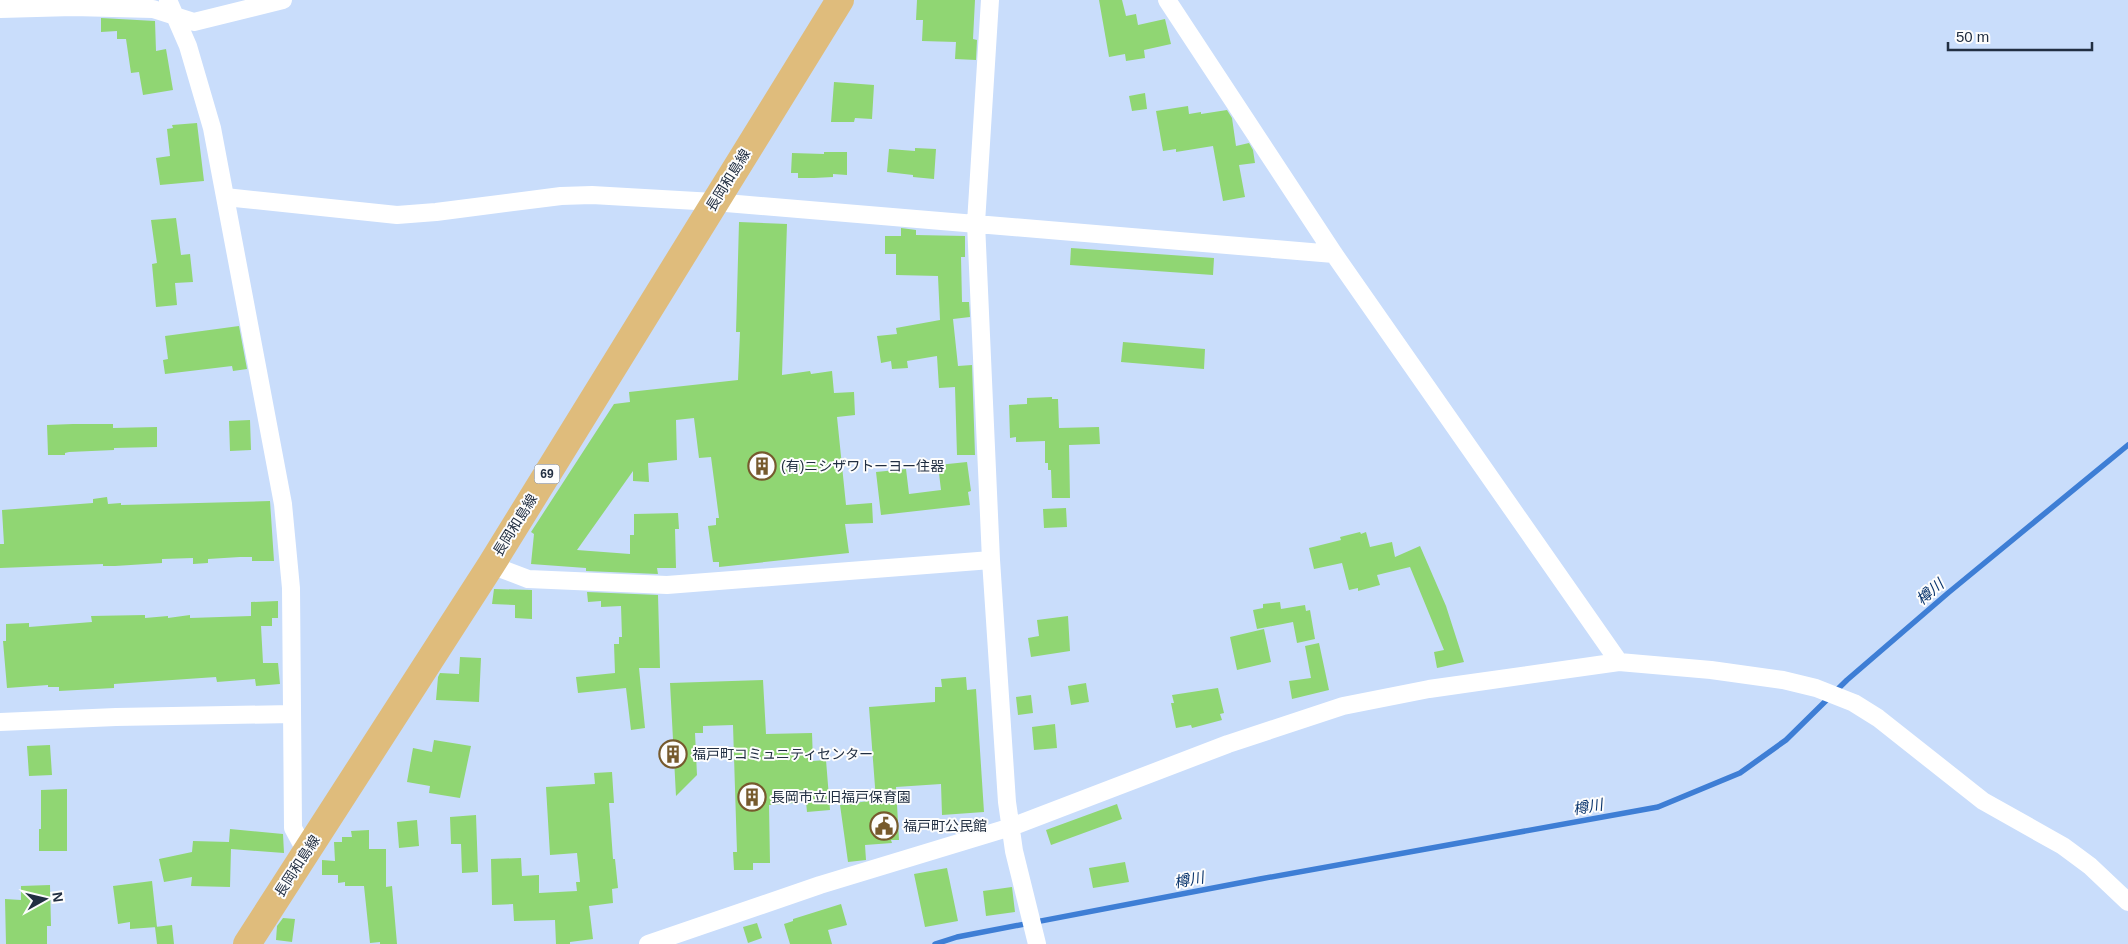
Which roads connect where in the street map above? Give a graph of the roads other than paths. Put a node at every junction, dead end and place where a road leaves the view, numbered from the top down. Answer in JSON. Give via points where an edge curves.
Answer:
{"nodes":[{"id":1,"x":168,"y":0,"type":"edge"},
{"id":2,"x":283,"y":0,"type":"edge"},
{"id":3,"x":840,"y":0,"type":"edge"},
{"id":4,"x":990,"y":0,"type":"edge"},
{"id":5,"x":1167,"y":0,"type":"edge"},
{"id":6,"x":0,"y":9,"type":"edge"},
{"id":7,"x":175,"y":17,"type":"junction"},
{"id":8,"x":226,"y":197,"type":"junction"},
{"id":9,"x":714,"y":202,"type":"junction"},
{"id":10,"x":976,"y":223,"type":"junction"},
{"id":11,"x":1334,"y":254,"type":"junction"},
{"id":12,"x":991,"y":560,"type":"junction"},
{"id":13,"x":491,"y":565,"type":"junction"},
{"id":14,"x":1619,"y":662,"type":"junction"},
{"id":15,"x":292,"y":714,"type":"junction"},
{"id":16,"x":0,"y":722,"type":"edge"},
{"id":17,"x":1011,"y":827,"type":"junction"},
{"id":18,"x":306,"y":852,"type":"junction"},
{"id":19,"x":2128,"y":902,"type":"edge"},
{"id":20,"x":247,"y":944,"type":"edge"},
{"id":21,"x":651,"y":944,"type":"edge"},
{"id":22,"x":1037,"y":944,"type":"edge"}],
"edges":[{"from":1,"to":7,"type":"street"},
{"from":2,"to":7,"type":"street","via":[[194,22]]},
{"from":3,"to":9,"type":"main road","name":"長岡和島線","number":"69"},
{"from":4,"to":10,"type":"street"},
{"from":5,"to":11,"type":"street"},
{"from":6,"to":7,"type":"street","via":[[153,9]]},
{"from":7,"to":8,"type":"street","via":[[188,46],[212,128]]},
{"from":8,"to":9,"type":"street","via":[[397,214],[561,196]]},
{"from":8,"to":15,"type":"street","via":[[283,504],[291,588]]},
{"from":9,"to":10,"type":"street"},
{"from":9,"to":13,"type":"main road","name":"長岡和島線","number":"69"},
{"from":10,"to":11,"type":"street"},
{"from":10,"to":12,"type":"street"},
{"from":11,"to":14,"type":"street"},
{"from":12,"to":13,"type":"street","via":[[668,585],[528,579]]},
{"from":12,"to":17,"type":"street"},
{"from":13,"to":18,"type":"main road","name":"長岡和島線","number":"69"},
{"from":14,"to":17,"type":"street","via":[[1343,706],[1228,744]]},
{"from":14,"to":19,"type":"street","via":[[1783,680],[1816,688],[1854,703],[1878,718],[1983,801],[2064,846]]},
{"from":15,"to":16,"type":"street","via":[[116,716]]},
{"from":15,"to":18,"type":"street","via":[[292,828]]},
{"from":17,"to":21,"type":"street","via":[[820,885]]},
{"from":17,"to":22,"type":"street"},
{"from":18,"to":20,"type":"main road","name":"長岡和島線","number":"69"}]}
